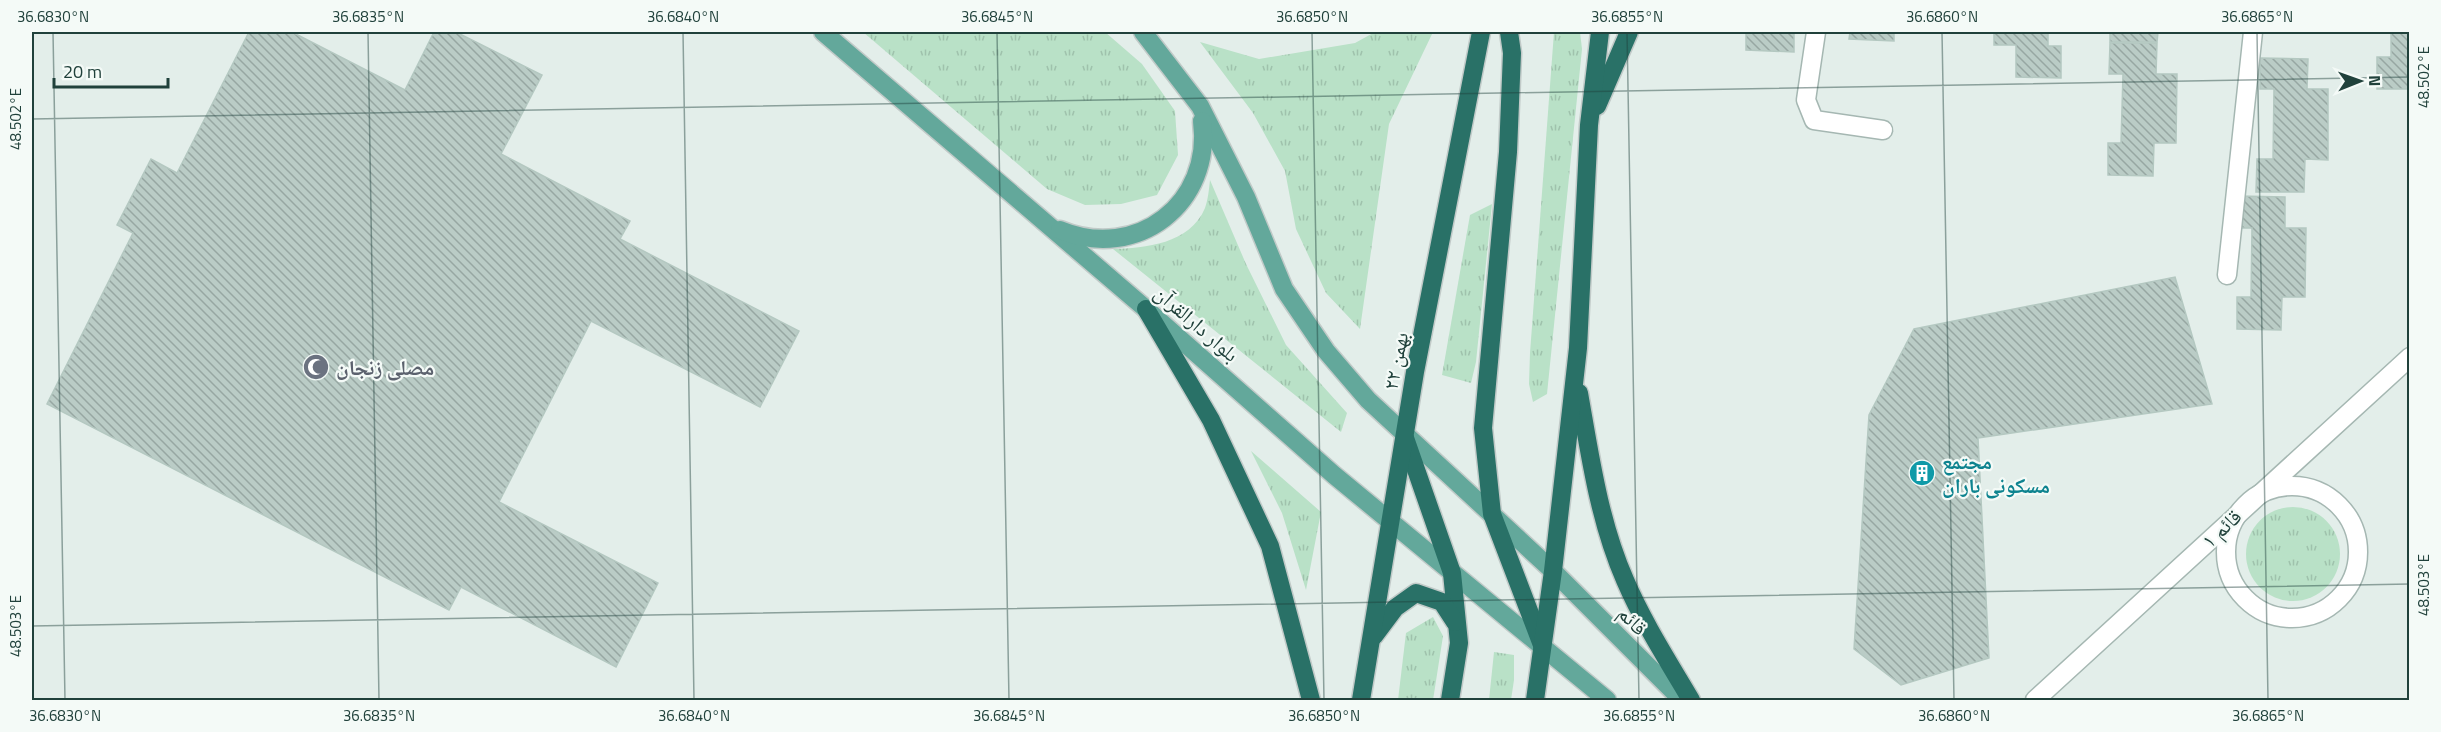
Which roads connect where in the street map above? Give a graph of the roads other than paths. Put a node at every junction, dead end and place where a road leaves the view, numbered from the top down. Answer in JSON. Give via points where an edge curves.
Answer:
{"nodes":[{"id":1,"x":822,"y":32,"type":"edge"},
{"id":2,"x":1143,"y":32,"type":"edge"},
{"id":3,"x":1481,"y":32,"type":"edge"},
{"id":4,"x":1509,"y":32,"type":"edge"},
{"id":5,"x":1600,"y":32,"type":"edge"},
{"id":6,"x":1629,"y":32,"type":"edge"},
{"id":7,"x":1816,"y":32,"type":"edge"},
{"id":8,"x":2253,"y":32,"type":"edge"},
{"id":9,"x":1200,"y":106,"type":"junction"},
{"id":10,"x":1589,"y":125,"type":"junction"},
{"id":11,"x":1883,"y":130,"type":"dead end"},
{"id":12,"x":1047,"y":225,"type":"junction"},
{"id":13,"x":2227,"y":275,"type":"dead end"},
{"id":14,"x":1146,"y":309,"type":"junction"},
{"id":15,"x":2409,"y":357,"type":"edge"},
{"id":16,"x":1575,"y":372,"type":"junction"},
{"id":17,"x":1404,"y":435,"type":"junction"},
{"id":18,"x":2255,"y":496,"type":"junction"},
{"id":19,"x":1492,"y":514,"type":"junction"},
{"id":20,"x":1390,"y":522,"type":"junction"},
{"id":21,"x":1553,"y":571,"type":"junction"},
{"id":22,"x":1452,"y":573,"type":"junction"},
{"id":23,"x":1457,"y":626,"type":"junction"},
{"id":24,"x":1371,"y":640,"type":"junction"},
{"id":25,"x":1543,"y":647,"type":"junction"},
{"id":26,"x":1311,"y":700,"type":"edge"},
{"id":27,"x":1361,"y":700,"type":"edge"},
{"id":28,"x":1450,"y":700,"type":"edge"},
{"id":29,"x":1535,"y":700,"type":"edge"},
{"id":30,"x":1607,"y":700,"type":"edge"},
{"id":31,"x":1682,"y":700,"type":"edge"},
{"id":32,"x":1691,"y":700,"type":"edge"},
{"id":33,"x":2035,"y":700,"type":"edge"}],
"edges":[{"from":1,"to":12,"type":"main road","name":"بلوار دارالقرآن"},
{"from":2,"to":9,"type":"main road"},
{"from":3,"to":17,"type":"highway","name":"۲۲ بهمن"},
{"from":4,"to":19,"type":"highway","via":[[1512,53],[1508,152],[1483,428]]},
{"from":5,"to":10,"type":"highway"},
{"from":6,"to":10,"type":"highway"},
{"from":7,"to":11,"type":"street","via":[[1806,100],[1814,120]]},
{"from":8,"to":13,"type":"street"},
{"from":9,"to":12,"type":"main road","via":[[1205,141],[1197,177],[1178,207],[1150,229],[1116,239],[1080,238]]},
{"from":9,"to":17,"type":"main road","via":[[1246,197],[1284,289],[1326,351]]},
{"from":10,"to":16,"type":"highway"},
{"from":12,"to":14,"type":"main road","name":"بلوار دارالقرآن"},
{"from":14,"to":20,"type":"main road","name":"بلوار دارالقرآن"},
{"from":14,"to":26,"type":"highway","via":[[1211,420],[1270,546]]},
{"from":15,"to":18,"type":"street","name":"قائم ۱"},
{"from":16,"to":21,"type":"highway"},
{"from":16,"to":32,"type":"highway","via":[[1597,497],[1624,579]]},
{"from":17,"to":19,"type":"main road"},
{"from":17,"to":20,"type":"highway","name":"۲۲ بهمن"},
{"from":17,"to":22,"type":"highway"},
{"from":18,"to":18,"type":"street","via":[[2234,520],[2231,530],[2226,551],[2232,582],[2254,607],[2283,619],[2315,616],[2342,597],[2347,588],[2357,569],[2358,537],[2343,508],[2317,489],[2285,485]]},
{"from":18,"to":33,"type":"street","name":"قائم ۱"},
{"from":19,"to":21,"type":"main road"},
{"from":19,"to":25,"type":"highway"},
{"from":20,"to":22,"type":"main road","name":"بلوار دارالقرآن"},
{"from":20,"to":24,"type":"highway","name":"۲۲ بهمن"},
{"from":21,"to":25,"type":"highway"},
{"from":21,"to":31,"type":"main road","name":"قائم"},
{"from":22,"to":23,"type":"highway"},
{"from":22,"to":25,"type":"main road","name":"بلوار دارالقرآن"},
{"from":23,"to":24,"type":"highway","via":[[1442,602],[1416,593],[1395,608]]},
{"from":23,"to":28,"type":"highway","via":[[1459,643]]},
{"from":24,"to":27,"type":"highway","name":"۲۲ بهمن"},
{"from":25,"to":29,"type":"highway"},
{"from":25,"to":30,"type":"main road"}]}
